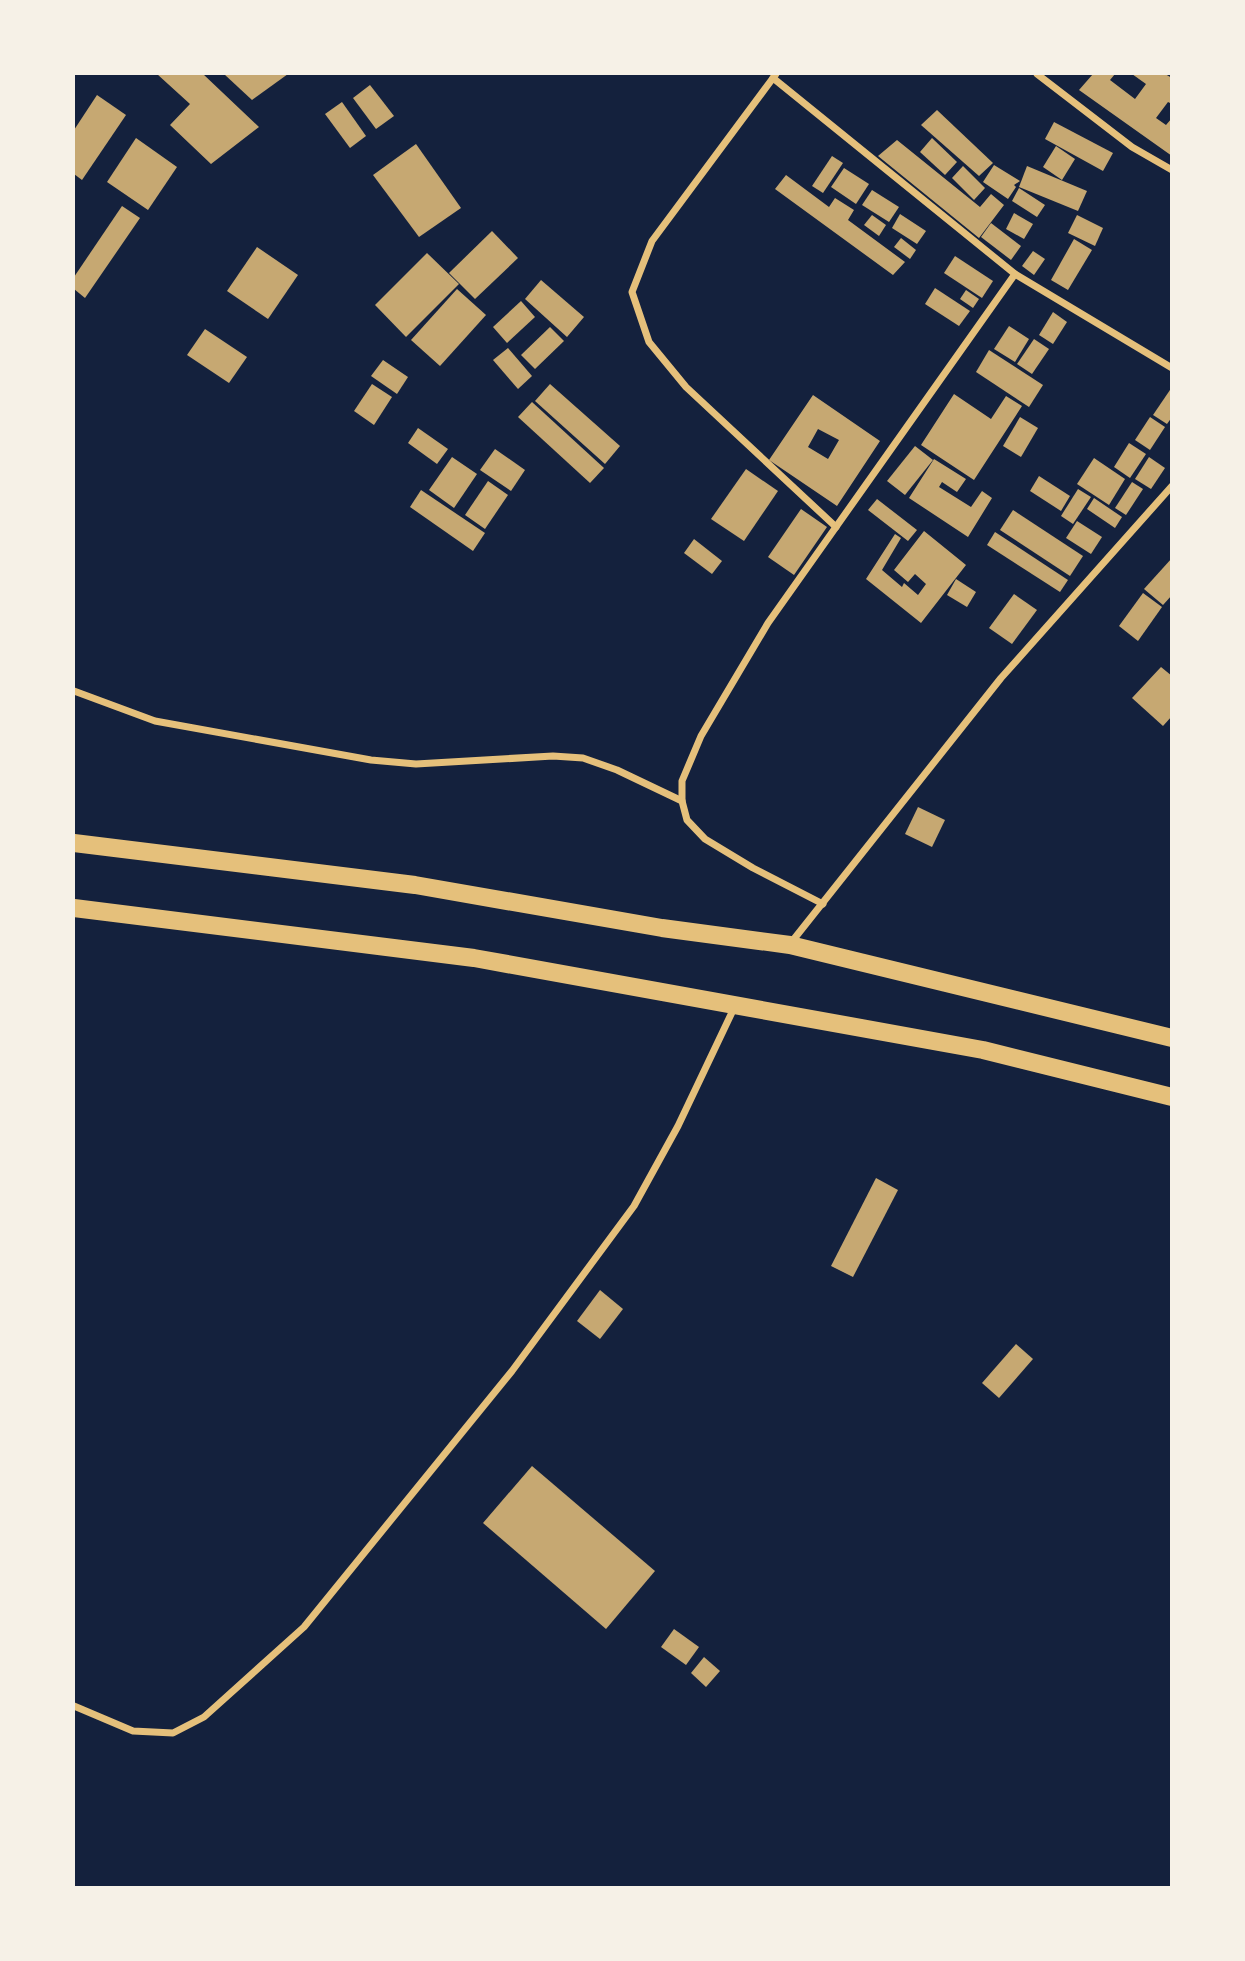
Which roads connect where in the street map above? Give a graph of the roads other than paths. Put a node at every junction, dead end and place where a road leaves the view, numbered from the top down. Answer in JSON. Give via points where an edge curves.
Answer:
{"nodes":[{"id":1,"x":1037,"y":74,"type":"edge"},
{"id":2,"x":774,"y":76,"type":"edge"},
{"id":3,"x":1171,"y":170,"type":"edge"},
{"id":4,"x":1015,"y":274,"type":"junction"},
{"id":5,"x":1171,"y":368,"type":"edge"},
{"id":6,"x":1171,"y":486,"type":"edge"},
{"id":7,"x":836,"y":527,"type":"junction"},
{"id":8,"x":74,"y":691,"type":"edge"},
{"id":9,"x":682,"y":801,"type":"junction"},
{"id":10,"x":74,"y":843,"type":"edge"},
{"id":11,"x":822,"y":904,"type":"junction"},
{"id":12,"x":74,"y":908,"type":"edge"},
{"id":13,"x":790,"y":945,"type":"junction"},
{"id":14,"x":735,"y":1006,"type":"junction"},
{"id":15,"x":1171,"y":1038,"type":"edge"},
{"id":16,"x":1171,"y":1097,"type":"edge"},
{"id":17,"x":74,"y":1706,"type":"edge"}],
"edges":[{"from":1,"to":3,"type":"street","via":[[1132,147]]},
{"from":2,"to":4,"type":"street"},
{"from":2,"to":7,"type":"street","via":[[652,241],[632,292],[649,342],[686,387]]},
{"from":4,"to":5,"type":"street"},
{"from":4,"to":7,"type":"street"},
{"from":6,"to":11,"type":"street","via":[[1001,678]]},
{"from":7,"to":9,"type":"street","via":[[768,623],[701,736],[682,781]]},
{"from":8,"to":9,"type":"street","via":[[155,721],[371,760],[416,764],[583,758]]},
{"from":9,"to":11,"type":"street","via":[[687,820],[705,839]]},
{"from":10,"to":13,"type":"main road","via":[[415,885]]},
{"from":11,"to":13,"type":"street"},
{"from":12,"to":14,"type":"main road","via":[[474,958]]},
{"from":13,"to":15,"type":"main road"},
{"from":14,"to":16,"type":"main road","via":[[983,1050]]},
{"from":14,"to":17,"type":"street","via":[[634,1206],[512,1371],[304,1627],[204,1717],[173,1733],[133,1731]]}]}
